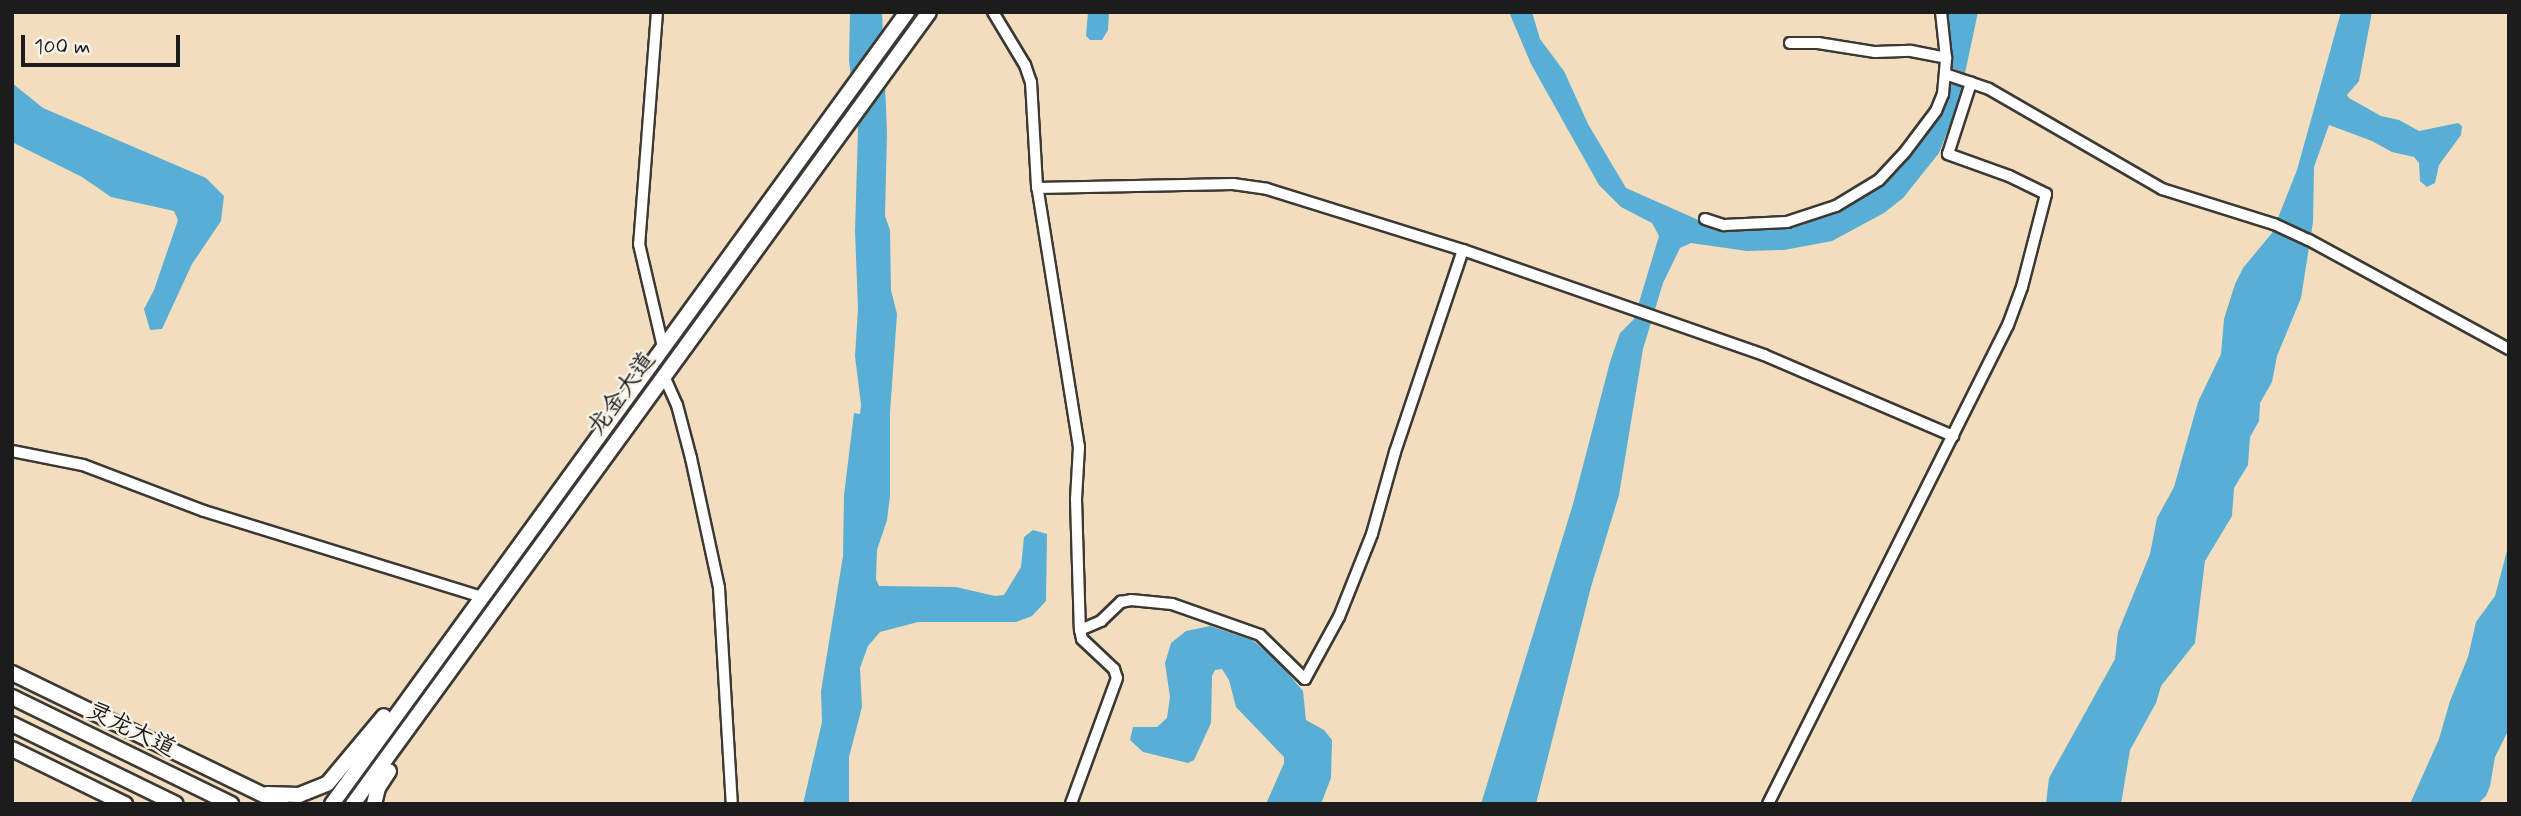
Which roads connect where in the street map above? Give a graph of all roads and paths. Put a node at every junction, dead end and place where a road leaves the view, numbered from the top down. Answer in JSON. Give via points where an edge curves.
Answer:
{"nodes":[{"id":1,"x":657,"y":12,"type":"edge"},
{"id":2,"x":907,"y":12,"type":"edge"},
{"id":3,"x":929,"y":12,"type":"edge"},
{"id":4,"x":993,"y":12,"type":"edge"},
{"id":5,"x":1941,"y":12,"type":"edge"},
{"id":6,"x":1790,"y":43,"type":"dead end"},
{"id":7,"x":1945,"y":58,"type":"junction"},
{"id":8,"x":1945,"y":74,"type":"junction"},
{"id":9,"x":1970,"y":83,"type":"junction"},
{"id":10,"x":1037,"y":188,"type":"junction"},
{"id":11,"x":1705,"y":219,"type":"dead end"},
{"id":12,"x":1463,"y":250,"type":"junction"},
{"id":13,"x":663,"y":347,"type":"junction"},
{"id":14,"x":2509,"y":349,"type":"edge"},
{"id":15,"x":664,"y":376,"type":"junction"},
{"id":16,"x":1953,"y":436,"type":"junction"},
{"id":17,"x":12,"y":451,"type":"edge"},
{"id":18,"x":482,"y":597,"type":"junction"},
{"id":19,"x":1080,"y":631,"type":"junction"},
{"id":20,"x":433,"y":664,"type":"junction"},
{"id":21,"x":452,"y":668,"type":"junction"},
{"id":22,"x":12,"y":673,"type":"edge"},
{"id":23,"x":12,"y":697,"type":"edge"},
{"id":24,"x":12,"y":724,"type":"edge"},
{"id":25,"x":12,"y":749,"type":"edge"},
{"id":26,"x":259,"y":793,"type":"junction"},
{"id":27,"x":125,"y":804,"type":"edge"},
{"id":28,"x":176,"y":804,"type":"edge"},
{"id":29,"x":230,"y":804,"type":"edge"},
{"id":30,"x":282,"y":804,"type":"edge"},
{"id":31,"x":332,"y":804,"type":"edge"},
{"id":32,"x":353,"y":804,"type":"edge"},
{"id":33,"x":374,"y":804,"type":"edge"},
{"id":34,"x":732,"y":804,"type":"edge"},
{"id":35,"x":1071,"y":804,"type":"edge"},
{"id":36,"x":1768,"y":804,"type":"edge"}],
"edges":[{"from":1,"to":13,"type":"street","via":[[639,244]]},
{"from":2,"to":13,"type":"main road","name":"龙金大道"},
{"from":3,"to":15,"type":"main road","name":"龙金大道"},
{"from":4,"to":10,"type":"street","via":[[1030,76]]},
{"from":5,"to":7,"type":"street"},
{"from":6,"to":7,"type":"street","via":[[1911,51]]},
{"from":7,"to":8,"type":"street"},
{"from":8,"to":9,"type":"street"},
{"from":8,"to":11,"type":"street","via":[[1936,111],[1882,177],[1852,198],[1787,222],[1724,225]]},
{"from":9,"to":14,"type":"street","via":[[1989,89],[2162,189],[2274,224],[2309,240]]},
{"from":9,"to":16,"type":"street","via":[[1948,154],[2046,194],[2018,301]]},
{"from":10,"to":12,"type":"street","via":[[1244,185]]},
{"from":10,"to":19,"type":"street","via":[[1079,447]]},
{"from":12,"to":16,"type":"street","via":[[1764,355]]},
{"from":12,"to":19,"type":"street","via":[[1371,534],[1339,617],[1305,679],[1260,635],[1172,604],[1121,602],[1101,621]]},
{"from":13,"to":18,"type":"main road","name":"龙金大道"},
{"from":15,"to":21,"type":"main road","name":"龙金大道"},
{"from":15,"to":34,"type":"street","via":[[677,405],[719,588]]},
{"from":16,"to":36,"type":"street"},
{"from":17,"to":18,"type":"street","via":[[83,465],[204,511]]},
{"from":18,"to":20,"type":"main road","name":"龙金大道"},
{"from":19,"to":35,"type":"street","via":[[1082,639],[1114,669],[1117,682]]},
{"from":20,"to":26,"type":"main road","via":[[400,695],[328,783],[299,795]]},
{"from":20,"to":31,"type":"main road","name":"龙金大道"},
{"from":21,"to":32,"type":"main road","name":"龙金大道"},
{"from":21,"to":33,"type":"main road","via":[[437,703],[381,782]]},
{"from":22,"to":26,"type":"main road"},
{"from":23,"to":29,"type":"main road","name":"灵龙大道"},
{"from":24,"to":28,"type":"main road","name":"灵龙大道"},
{"from":25,"to":27,"type":"main road"},
{"from":26,"to":30,"type":"main road"}]}
